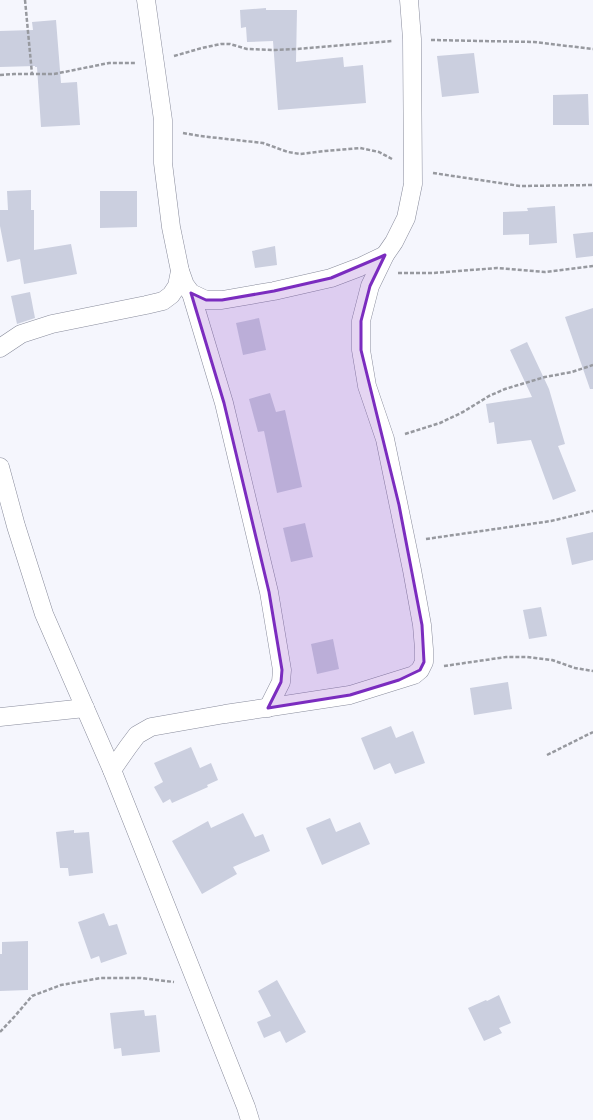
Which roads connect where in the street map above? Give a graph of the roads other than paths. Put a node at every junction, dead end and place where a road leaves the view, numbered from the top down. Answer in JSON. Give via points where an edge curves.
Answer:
{"nodes":[{"id":1,"x":146,"y":0,"type":"edge"},
{"id":2,"x":409,"y":0,"type":"edge"},
{"id":3,"x":385,"y":255,"type":"junction"},
{"id":4,"x":180,"y":271,"type":"junction"},
{"id":5,"x":191,"y":293,"type":"junction"},
{"id":6,"x":0,"y":348,"type":"edge"},
{"id":7,"x":0,"y":467,"type":"edge"},
{"id":8,"x":85,"y":708,"type":"junction"},
{"id":9,"x":268,"y":708,"type":"junction"},
{"id":10,"x":0,"y":717,"type":"edge"},
{"id":11,"x":112,"y":770,"type":"junction"},
{"id":12,"x":250,"y":1120,"type":"edge"}],
"edges":[{"from":1,"to":4,"type":"street","via":[[162,120],[166,190]]},
{"from":2,"to":3,"type":"street","via":[[412,40],[413,184],[406,218]]},
{"from":3,"to":5,"type":"street","via":[[331,278],[274,291],[222,300],[206,300]]},
{"from":3,"to":9,"type":"street","via":[[370,286],[362,321],[361,350],[367,386],[385,440],[407,542],[422,625],[424,662],[414,675],[350,695]]},
{"from":4,"to":5,"type":"street"},
{"from":4,"to":6,"type":"street","via":[[177,286],[163,301],[52,324],[21,334]]},
{"from":5,"to":9,"type":"street","via":[[224,403],[269,592],[282,670],[281,682]]},
{"from":7,"to":8,"type":"street","via":[[44,614]]},
{"from":8,"to":10,"type":"street"},
{"from":8,"to":11,"type":"street"},
{"from":9,"to":11,"type":"street","via":[[151,727],[137,735]]},
{"from":11,"to":12,"type":"street"}]}
